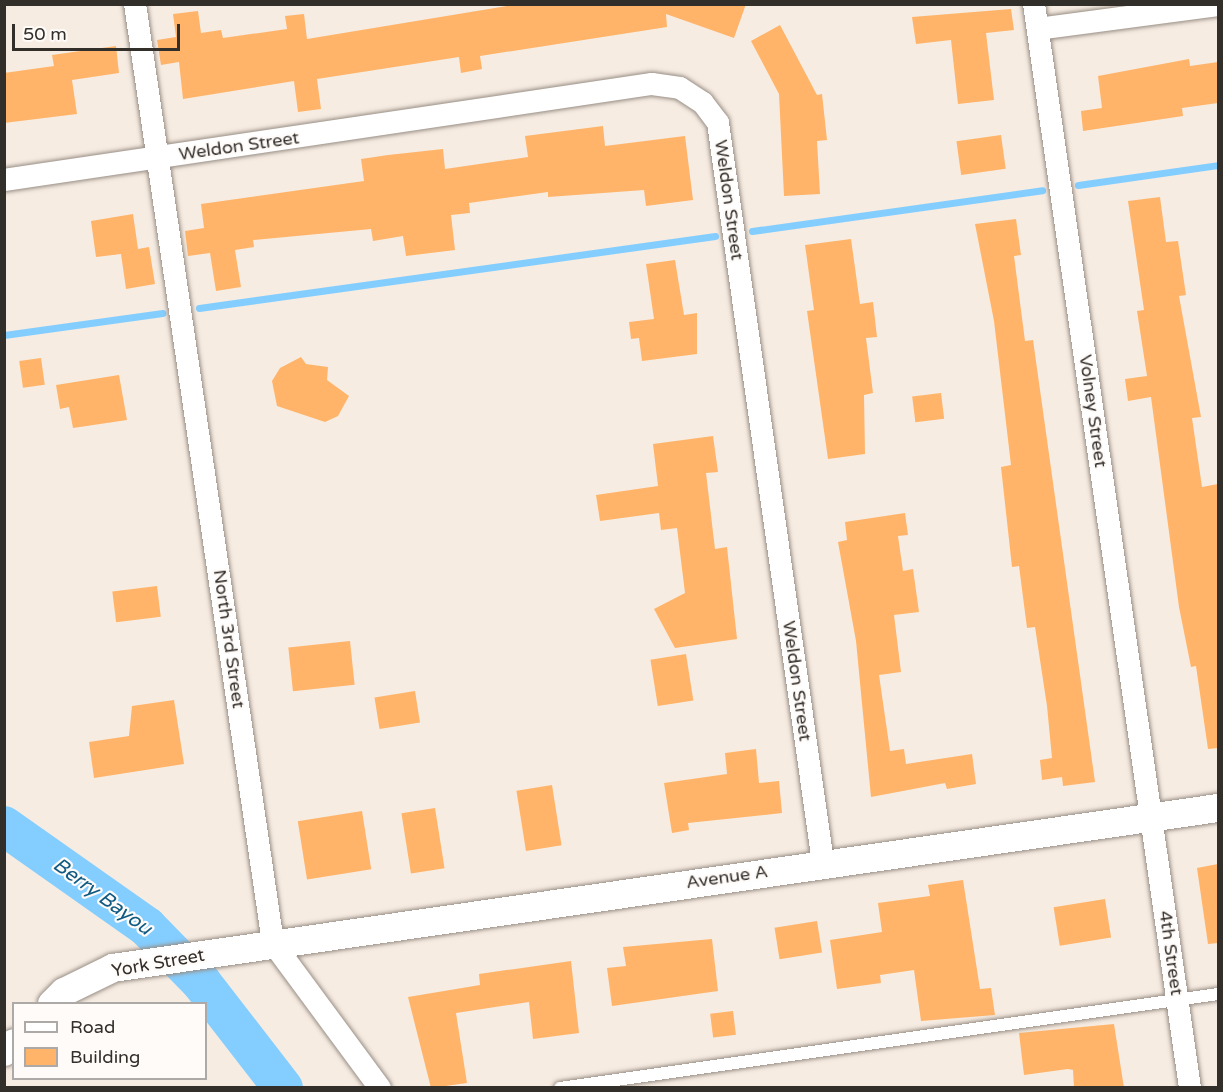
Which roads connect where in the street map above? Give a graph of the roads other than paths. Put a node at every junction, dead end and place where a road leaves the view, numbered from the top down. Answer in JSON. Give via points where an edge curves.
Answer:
{"nodes":[{"id":1,"x":135,"y":4,"type":"edge"},
{"id":2,"x":1035,"y":4,"type":"edge"},
{"id":3,"x":1218,"y":5,"type":"edge"},
{"id":4,"x":1038,"y":29,"type":"junction"},
{"id":5,"x":157,"y":158,"type":"junction"},
{"id":6,"x":4,"y":180,"type":"edge"},
{"id":7,"x":1218,"y":808,"type":"edge"},
{"id":8,"x":1152,"y":818,"type":"junction"},
{"id":9,"x":823,"y":863,"type":"junction"},
{"id":10,"x":273,"y":943,"type":"junction"},
{"id":11,"x":237,"y":950,"type":"joint"},
{"id":12,"x":1218,"y":994,"type":"edge"},
{"id":13,"x":1178,"y":1000,"type":"junction"},
{"id":14,"x":54,"y":1002,"type":"edge"},
{"id":15,"x":380,"y":1088,"type":"edge"},
{"id":16,"x":560,"y":1088,"type":"edge"},
{"id":17,"x":1190,"y":1088,"type":"edge"}],
"edges":[{"from":1,"to":5,"type":"street","name":"North 3rd Street"},
{"from":2,"to":4,"type":"street","name":"Volney Street"},
{"from":3,"to":4,"type":"street"},
{"from":4,"to":8,"type":"street","name":"Volney Street"},
{"from":5,"to":6,"type":"street","name":"Weldon Street"},
{"from":5,"to":9,"type":"street","name":"Weldon Street","via":[[652,84],[680,88],[703,103],[718,123]]},
{"from":5,"to":10,"type":"street","name":"North 3rd Street"},
{"from":7,"to":8,"type":"street","name":"Avenue A"},
{"from":8,"to":9,"type":"street","name":"Avenue A"},
{"from":8,"to":13,"type":"street","name":"4th Street"},
{"from":9,"to":10,"type":"street","name":"Avenue A"},
{"from":10,"to":11,"type":"street","name":"Avenue A"},
{"from":10,"to":15,"type":"street","name":"North 3rd Street"},
{"from":11,"to":14,"type":"street","name":"York Street","via":[[113,968],[64,992]]},
{"from":12,"to":13,"type":"lane"},
{"from":13,"to":16,"type":"lane"},
{"from":13,"to":17,"type":"street","name":"4th Street"}]}
